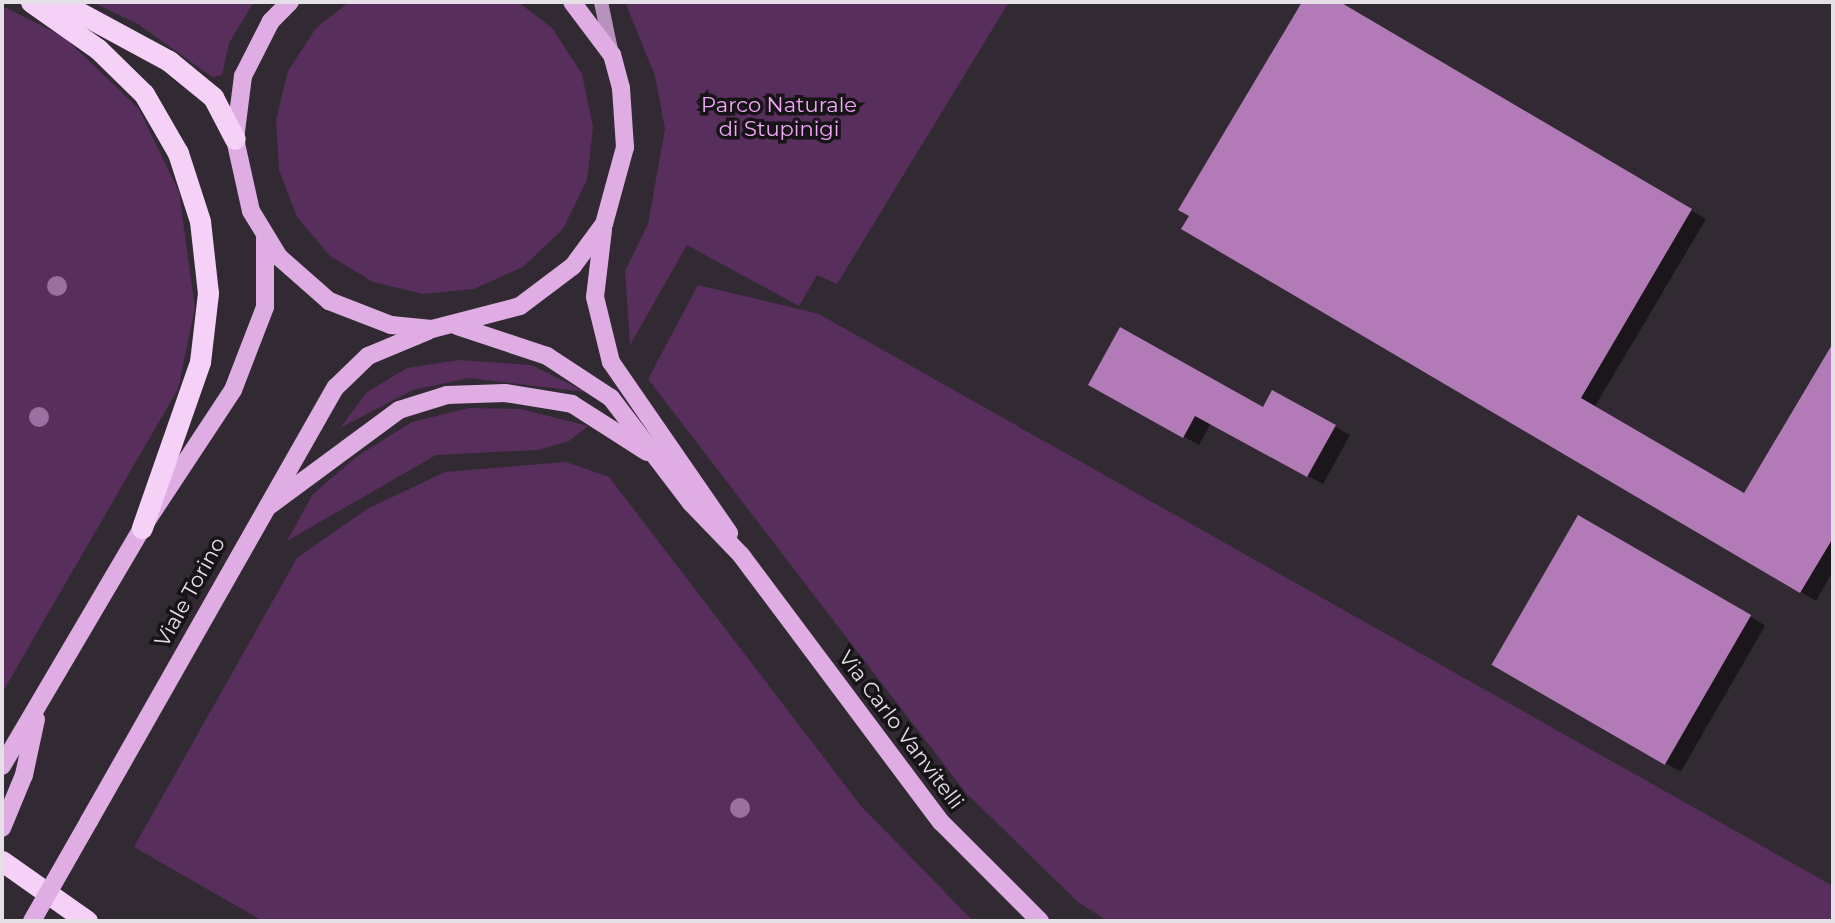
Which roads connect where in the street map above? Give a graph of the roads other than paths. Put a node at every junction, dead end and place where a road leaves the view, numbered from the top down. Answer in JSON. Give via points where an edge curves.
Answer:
{"nodes":[{"id":1,"x":31,"y":2,"type":"edge"},
{"id":2,"x":60,"y":2,"type":"edge"},
{"id":3,"x":290,"y":2,"type":"edge"},
{"id":4,"x":572,"y":2,"type":"edge"},
{"id":5,"x":601,"y":2,"type":"edge"},
{"id":6,"x":612,"y":55,"type":"junction"},
{"id":7,"x":235,"y":139,"type":"junction"},
{"id":8,"x":604,"y":224,"type":"junction"},
{"id":9,"x":265,"y":239,"type":"junction"},
{"id":10,"x":457,"y":327,"type":"junction"},
{"id":11,"x":432,"y":329,"type":"junction"},
{"id":12,"x":663,"y":464,"type":"junction"},
{"id":13,"x":261,"y":512,"type":"junction"},
{"id":14,"x":142,"y":527,"type":"junction"},
{"id":15,"x":741,"y":555,"type":"junction"},
{"id":16,"x":40,"y":703,"type":"junction"},
{"id":17,"x":3,"y":764,"type":"edge"},
{"id":18,"x":2,"y":828,"type":"edge"},
{"id":19,"x":2,"y":861,"type":"edge"},
{"id":20,"x":32,"y":921,"type":"edge"},
{"id":21,"x":87,"y":921,"type":"edge"},
{"id":22,"x":1040,"y":921,"type":"edge"}],
"edges":[{"from":1,"to":14,"type":"highway","via":[[98,49],[144,94],[178,153],[200,222],[208,293],[200,362]]},
{"from":2,"to":7,"type":"highway","via":[[169,61],[213,97]]},
{"from":3,"to":7,"type":"main road","via":[[271,20],[243,76]]},
{"from":4,"to":6,"type":"main road"},
{"from":5,"to":6,"type":"main road"},
{"from":6,"to":8,"type":"main road","via":[[625,147]]},
{"from":7,"to":9,"type":"main road","via":[[239,174]]},
{"from":8,"to":10,"type":"main road","via":[[573,266],[520,306]]},
{"from":8,"to":15,"type":"main road","name":"Via Carlo Vanvitelli","via":[[595,297],[611,362],[710,497]]},
{"from":9,"to":11,"type":"main road","via":[[329,301],[391,325]]},
{"from":9,"to":14,"type":"main road","via":[[265,307],[254,341],[233,390]]},
{"from":10,"to":11,"type":"main road"},
{"from":10,"to":12,"type":"main road","name":"Via Carlo Vanvitelli","via":[[582,374],[611,398]]},
{"from":11,"to":13,"type":"main road","name":"Viale Torino","via":[[349,371]]},
{"from":12,"to":13,"type":"main road","via":[[572,404],[505,393],[447,395],[399,410]]},
{"from":12,"to":15,"type":"main road","name":"Via Carlo Vanvitelli"},
{"from":13,"to":20,"type":"main road","name":"Viale Torino","bridge":true},
{"from":14,"to":16,"type":"main road"},
{"from":15,"to":22,"type":"main road","name":"Via Carlo Vanvitelli","via":[[941,822]]},
{"from":16,"to":17,"type":"main road"},
{"from":16,"to":18,"type":"main road","via":[[24,775]]},
{"from":19,"to":21,"type":"highway"}]}
